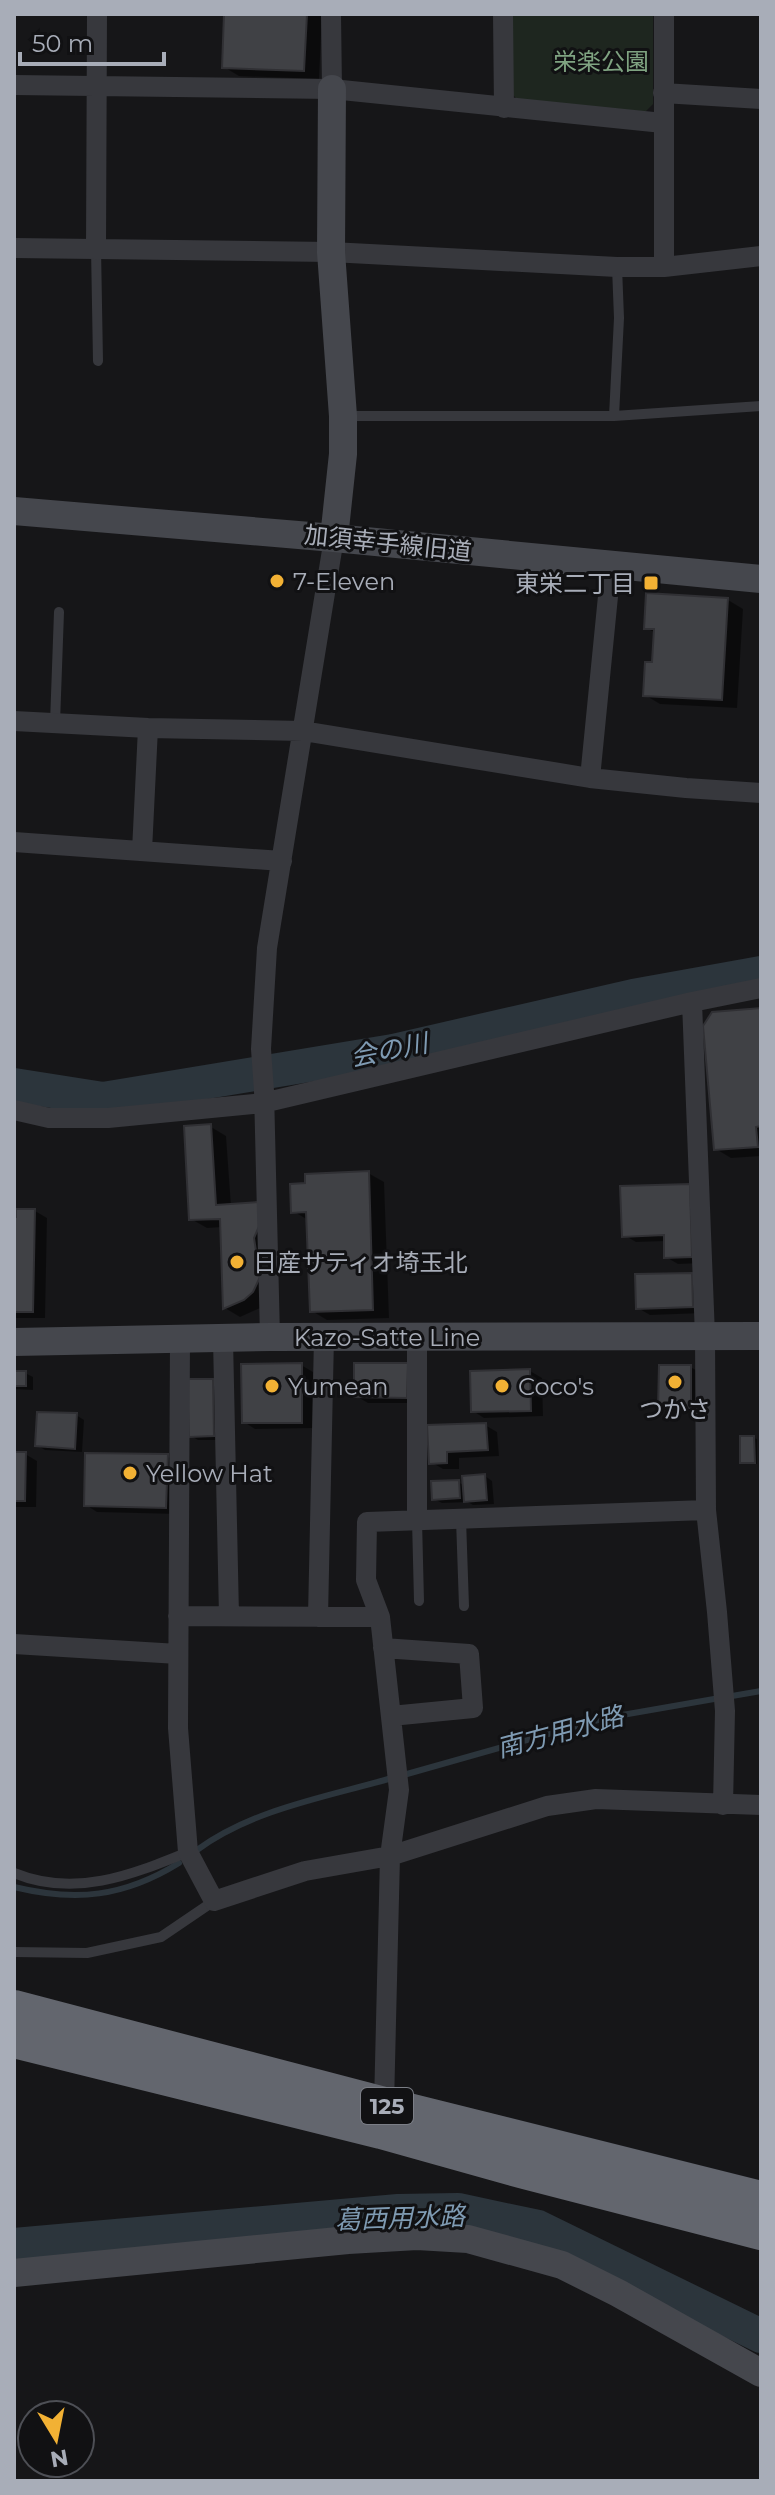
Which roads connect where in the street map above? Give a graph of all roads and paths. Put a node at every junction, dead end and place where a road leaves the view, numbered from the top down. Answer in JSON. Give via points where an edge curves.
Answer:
{"nodes":[{"id":1,"x":97,"y":14,"type":"edge"},
{"id":2,"x":331,"y":14,"type":"edge"},
{"id":3,"x":503,"y":14,"type":"edge"},
{"id":4,"x":664,"y":14,"type":"edge"},
{"id":5,"x":14,"y":85,"type":"edge"},
{"id":6,"x":97,"y":87,"type":"junction"},
{"id":7,"x":332,"y":89,"type":"junction"},
{"id":8,"x":663,"y":93,"type":"junction"},
{"id":9,"x":761,"y":99,"type":"edge"},
{"id":10,"x":504,"y":108,"type":"junction"},
{"id":11,"x":663,"y":123,"type":"junction"},
{"id":12,"x":14,"y":248,"type":"edge"},
{"id":13,"x":96,"y":248,"type":"junction"},
{"id":14,"x":331,"y":252,"type":"junction"},
{"id":15,"x":761,"y":256,"type":"edge"},
{"id":16,"x":617,"y":267,"type":"junction"},
{"id":17,"x":664,"y":267,"type":"junction"},
{"id":18,"x":98,"y":361,"type":"dead end"},
{"id":19,"x":761,"y":406,"type":"edge"},
{"id":20,"x":343,"y":416,"type":"junction"},
{"id":21,"x":614,"y":416,"type":"junction"},
{"id":22,"x":14,"y":511,"type":"edge"},
{"id":23,"x":334,"y":538,"type":"junction"},
{"id":24,"x":611,"y":566,"type":"junction"},
{"id":25,"x":761,"y":579,"type":"edge"},
{"id":26,"x":59,"y":612,"type":"dead end"},
{"id":27,"x":14,"y":721,"type":"edge"},
{"id":28,"x":55,"y":723,"type":"junction"},
{"id":29,"x":148,"y":728,"type":"junction"},
{"id":30,"x":303,"y":731,"type":"junction"},
{"id":31,"x":590,"y":778,"type":"junction"},
{"id":32,"x":761,"y":793,"type":"edge"},
{"id":33,"x":14,"y":842,"type":"edge"},
{"id":34,"x":142,"y":851,"type":"junction"},
{"id":35,"x":282,"y":861,"type":"junction"},
{"id":36,"x":761,"y":988,"type":"edge"},
{"id":37,"x":692,"y":1002,"type":"junction"},
{"id":38,"x":264,"y":1097,"type":"junction"},
{"id":39,"x":14,"y":1110,"type":"edge"},
{"id":40,"x":417,"y":1336,"type":"junction"},
{"id":41,"x":705,"y":1336,"type":"junction"},
{"id":42,"x":761,"y":1336,"type":"edge"},
{"id":43,"x":270,"y":1337,"type":"junction"},
{"id":44,"x":324,"y":1337,"type":"junction"},
{"id":45,"x":223,"y":1339,"type":"junction"},
{"id":46,"x":180,"y":1340,"type":"junction"},
{"id":47,"x":14,"y":1342,"type":"edge"},
{"id":48,"x":706,"y":1510,"type":"junction"},
{"id":49,"x":461,"y":1519,"type":"junction"},
{"id":50,"x":417,"y":1520,"type":"junction"},
{"id":51,"x":419,"y":1601,"type":"dead end"},
{"id":52,"x":464,"y":1606,"type":"dead end"},
{"id":53,"x":178,"y":1616,"type":"junction"},
{"id":54,"x":229,"y":1616,"type":"junction"},
{"id":55,"x":318,"y":1617,"type":"junction"},
{"id":56,"x":380,"y":1617,"type":"junction"},
{"id":57,"x":14,"y":1644,"type":"edge"},
{"id":58,"x":383,"y":1648,"type":"junction"},
{"id":59,"x":178,"y":1654,"type":"junction"},
{"id":60,"x":391,"y":1716,"type":"junction"},
{"id":61,"x":723,"y":1805,"type":"junction"},
{"id":62,"x":761,"y":1805,"type":"edge"},
{"id":63,"x":188,"y":1852,"type":"junction"},
{"id":64,"x":390,"y":1856,"type":"junction"},
{"id":65,"x":14,"y":1873,"type":"edge"},
{"id":66,"x":214,"y":1901,"type":"junction"},
{"id":67,"x":14,"y":1952,"type":"edge"},
{"id":68,"x":14,"y":2008,"type":"edge"},
{"id":69,"x":14,"y":2040,"type":"edge"},
{"id":70,"x":384,"y":2105,"type":"junction"},
{"id":71,"x":761,"y":2199,"type":"edge"},
{"id":72,"x":761,"y":2232,"type":"edge"},
{"id":73,"x":14,"y":2273,"type":"edge"},
{"id":74,"x":761,"y":2373,"type":"edge"}],
"edges":[{"from":1,"to":6,"type":"street"},
{"from":2,"to":7,"type":"street"},
{"from":3,"to":10,"type":"street"},
{"from":4,"to":8,"type":"street"},
{"from":5,"to":6,"type":"street"},
{"from":6,"to":7,"type":"street"},
{"from":6,"to":13,"type":"street"},
{"from":7,"to":10,"type":"street"},
{"from":7,"to":14,"type":"street"},
{"from":8,"to":9,"type":"street"},
{"from":8,"to":11,"type":"street"},
{"from":10,"to":11,"type":"street"},
{"from":11,"to":17,"type":"street"},
{"from":12,"to":13,"type":"street"},
{"from":13,"to":14,"type":"street"},
{"from":13,"to":18,"type":"lane"},
{"from":14,"to":16,"type":"street"},
{"from":14,"to":20,"type":"street"},
{"from":15,"to":17,"type":"street"},
{"from":16,"to":17,"type":"street"},
{"from":16,"to":21,"type":"lane"},
{"from":19,"to":21,"type":"lane"},
{"from":20,"to":21,"type":"lane"},
{"from":20,"to":23,"type":"street"},
{"from":22,"to":23,"type":"street","name":"加須幸手線旧道"},
{"from":23,"to":24,"type":"street","name":"加須幸手線旧道"},
{"from":23,"to":30,"type":"street"},
{"from":24,"to":25,"type":"street","name":"加須幸手線旧道"},
{"from":24,"to":31,"type":"street"},
{"from":26,"to":28,"type":"lane"},
{"from":27,"to":28,"type":"street"},
{"from":28,"to":29,"type":"street"},
{"from":29,"to":30,"type":"street"},
{"from":29,"to":34,"type":"street"},
{"from":30,"to":31,"type":"street"},
{"from":30,"to":35,"type":"street"},
{"from":31,"to":32,"type":"street"},
{"from":33,"to":34,"type":"street"},
{"from":34,"to":35,"type":"street"},
{"from":35,"to":38,"type":"street","via":[[267,948]]},
{"from":36,"to":37,"type":"street"},
{"from":37,"to":38,"type":"street"},
{"from":37,"to":41,"type":"street"},
{"from":38,"to":39,"type":"street","via":[[108,1118],[49,1118]]},
{"from":38,"to":43,"type":"street"},
{"from":40,"to":41,"type":"street","name":"Kazo-Satte Line"},
{"from":40,"to":44,"type":"street","name":"Kazo-Satte Line"},
{"from":40,"to":50,"type":"street"},
{"from":41,"to":42,"type":"street","name":"Kazo-Satte Line"},
{"from":41,"to":48,"type":"street"},
{"from":43,"to":44,"type":"street","name":"Kazo-Satte Line"},
{"from":43,"to":45,"type":"street","name":"Kazo-Satte Line"},
{"from":44,"to":55,"type":"street"},
{"from":45,"to":46,"type":"street","name":"Kazo-Satte Line"},
{"from":45,"to":54,"type":"street"},
{"from":46,"to":47,"type":"street","name":"Kazo-Satte Line"},
{"from":46,"to":53,"type":"street"},
{"from":48,"to":49,"type":"street"},
{"from":48,"to":61,"type":"street","via":[[725,1711]]},
{"from":49,"to":50,"type":"street"},
{"from":49,"to":52,"type":"lane"},
{"from":50,"to":51,"type":"lane"},
{"from":50,"to":56,"type":"street","via":[[367,1522],[366,1580]]},
{"from":53,"to":54,"type":"street"},
{"from":53,"to":59,"type":"street"},
{"from":54,"to":55,"type":"street"},
{"from":55,"to":56,"type":"street"},
{"from":56,"to":58,"type":"street"},
{"from":57,"to":59,"type":"street"},
{"from":58,"to":60,"type":"street"},
{"from":58,"to":60,"type":"street","via":[[469,1654],[473,1708]]},
{"from":59,"to":63,"type":"street"},
{"from":60,"to":64,"type":"street","via":[[399,1790]]},
{"from":61,"to":62,"type":"street"},
{"from":61,"to":64,"type":"street","via":[[596,1799],[547,1806]]},
{"from":63,"to":65,"type":"lane","via":[[128,1876],[79,1884],[32,1881]]},
{"from":63,"to":66,"type":"street"},
{"from":64,"to":66,"type":"street","via":[[305,1871]]},
{"from":64,"to":70,"type":"street"},
{"from":66,"to":67,"type":"lane","via":[[161,1937],[87,1953]]},
{"from":68,"to":70,"type":"highway","number":"125"},
{"from":69,"to":72,"type":"highway","number":"125"},
{"from":70,"to":71,"type":"highway","number":"125"},
{"from":73,"to":74,"type":"street","via":[[348,2240],[468,2239],[562,2265]]}]}
